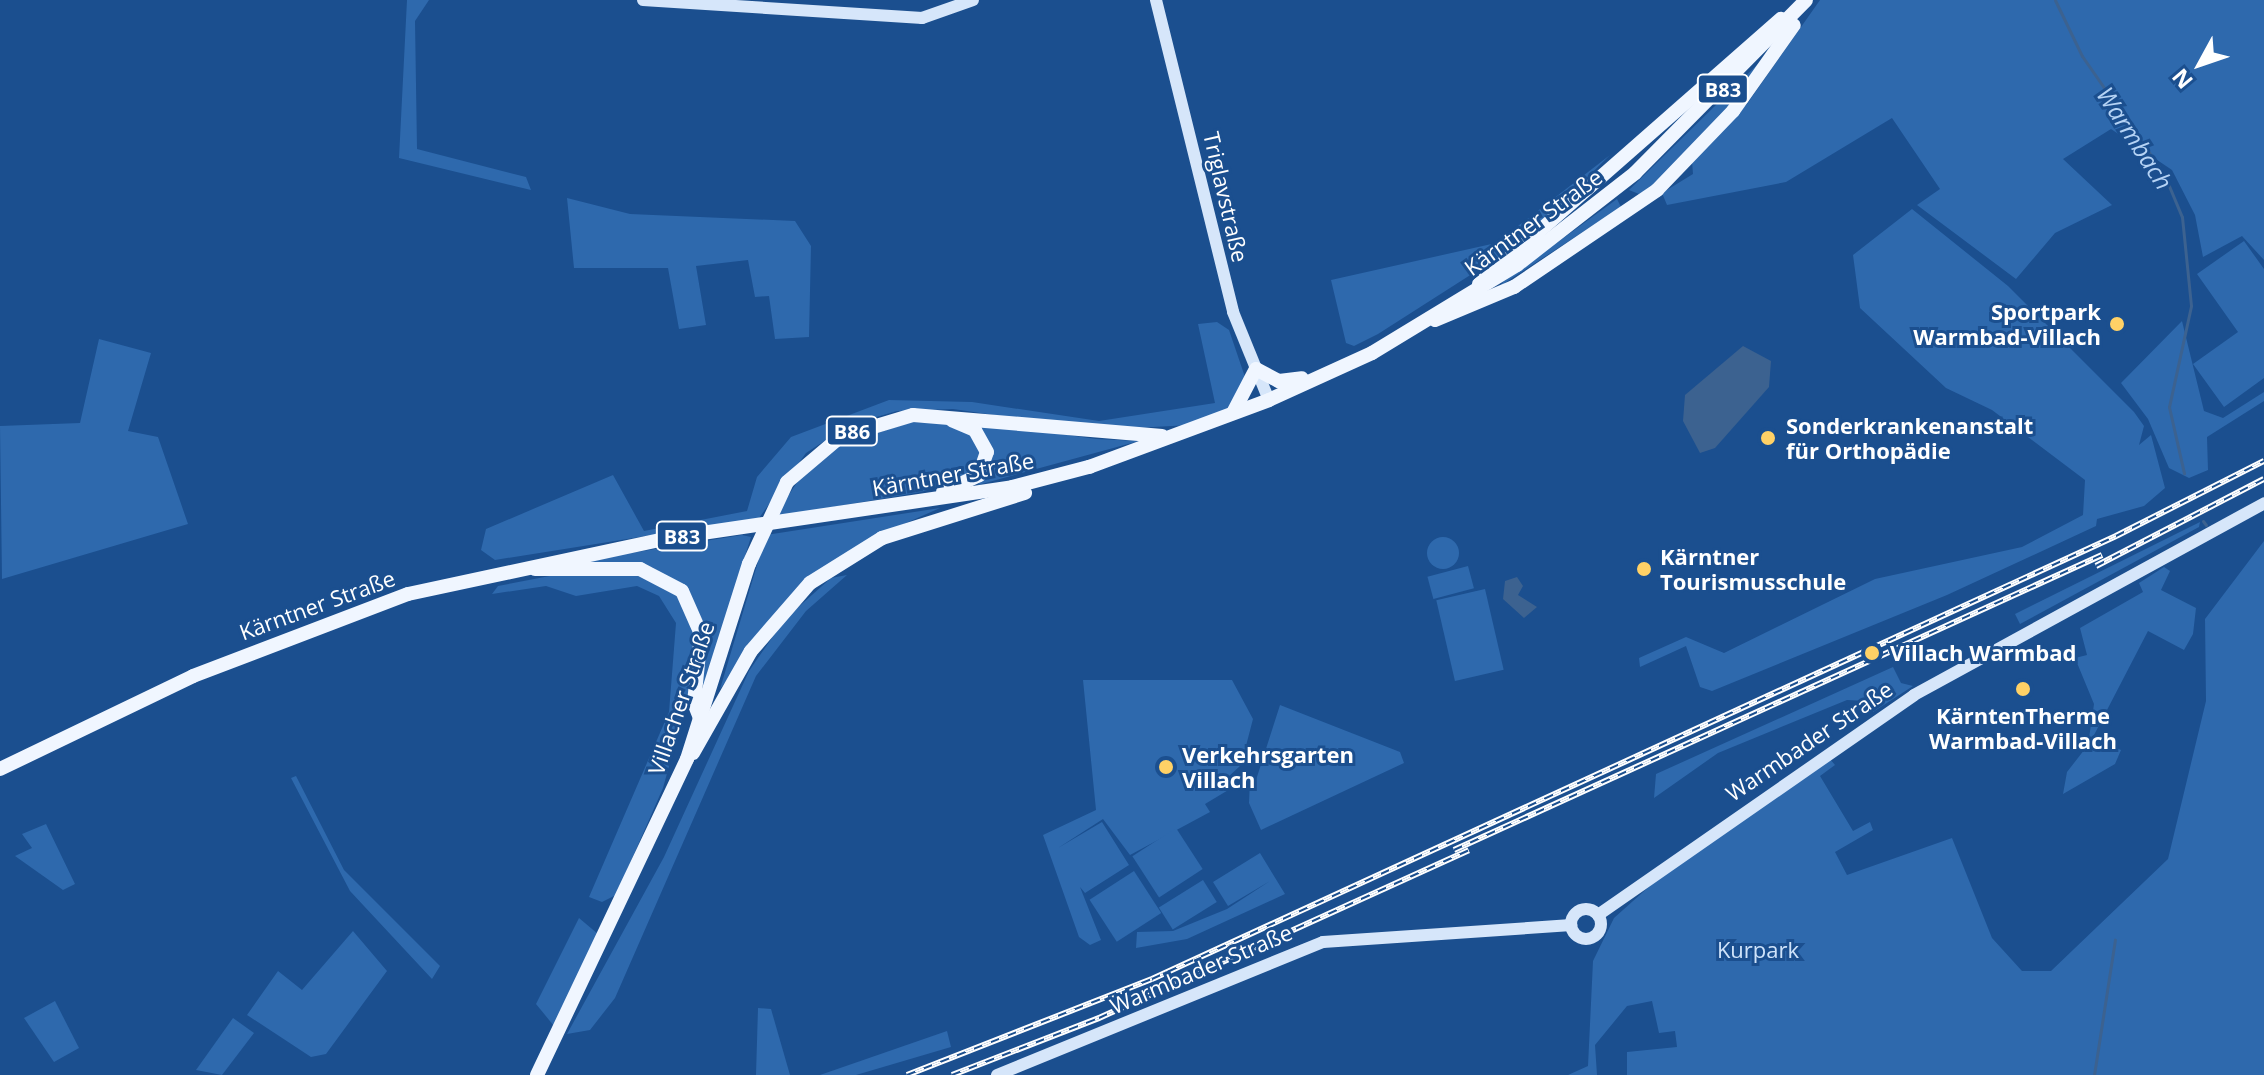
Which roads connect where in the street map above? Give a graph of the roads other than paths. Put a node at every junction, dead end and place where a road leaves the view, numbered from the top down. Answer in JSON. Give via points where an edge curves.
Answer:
{"nodes":[{"id":1,"x":643,"y":0,"type":"edge"},
{"id":2,"x":973,"y":0,"type":"edge"},
{"id":3,"x":1156,"y":0,"type":"edge"},
{"id":4,"x":1806,"y":0,"type":"edge"},
{"id":5,"x":1472,"y":294,"type":"junction"},
{"id":6,"x":1430,"y":320,"type":"junction"},
{"id":7,"x":1256,"y":369,"type":"junction"},
{"id":8,"x":1313,"y":380,"type":"junction"},
{"id":9,"x":1269,"y":400,"type":"junction"},
{"id":10,"x":932,"y":415,"type":"junction"},
{"id":11,"x":1227,"y":417,"type":"junction"},
{"id":12,"x":1178,"y":436,"type":"junction"},
{"id":13,"x":1055,"y":477,"type":"junction"},
{"id":14,"x":2264,"y":503,"type":"edge"},
{"id":15,"x":894,"y":508,"type":"junction"},
{"id":16,"x":529,"y":566,"type":"junction"},
{"id":17,"x":700,"y":718,"type":"junction"},
{"id":18,"x":687,"y":759,"type":"junction"},
{"id":19,"x":0,"y":769,"type":"edge"},
{"id":20,"x":1598,"y":915,"type":"junction"},
{"id":21,"x":1571,"y":925,"type":"junction"},
{"id":22,"x":537,"y":1075,"type":"edge"},
{"id":23,"x":997,"y":1075,"type":"edge"}],
"edges":[{"from":1,"to":2,"type":"street","via":[[922,18]]},
{"from":3,"to":7,"type":"street","name":"Triglavstraße","via":[[1233,312]]},
{"from":4,"to":5,"type":"main road","via":[[1487,273]]},
{"from":4,"to":5,"type":"main road","name":"Kärntner Straße","number":"B83","via":[[1635,173]]},
{"from":4,"to":6,"type":"main road","via":[[1733,111],[1657,190],[1514,287],[1447,320]]},
{"from":5,"to":6,"type":"main road","name":"Kärntner Straße","number":"B83"},
{"from":6,"to":8,"type":"main road","name":"Kärntner Straße","number":"B83"},
{"from":7,"to":8,"type":"main road","via":[[1279,381]]},
{"from":7,"to":9,"type":"street","name":"Triglavstraße"},
{"from":7,"to":11,"type":"main road","via":[[1245,401]]},
{"from":8,"to":9,"type":"main road","name":"Kärntner Straße","number":"B83"},
{"from":9,"to":11,"type":"main road","name":"Kärntner Straße","number":"B83"},
{"from":10,"to":12,"type":"main road","via":[[1097,435]]},
{"from":10,"to":15,"type":"main road","via":[[975,430],[985,462],[958,488],[906,498]]},
{"from":10,"to":17,"type":"main road","name":"Villacher Straße","number":"B86","bridge":true,"via":[[862,426],[818,451],[787,482],[749,564]]},
{"from":11,"to":12,"type":"main road","name":"Kärntner Straße","number":"B83"},
{"from":12,"to":13,"type":"main road","name":"Kärntner Straße","number":"B83"},
{"from":13,"to":15,"type":"main road","name":"Kärntner Straße","number":"B83"},
{"from":13,"to":18,"type":"main road","via":[[882,538],[810,583],[751,651]]},
{"from":14,"to":20,"type":"street","name":"Warmbader Straße","via":[[1870,722]]},
{"from":15,"to":16,"type":"main road","name":"Kärntner Straße","number":"B83","via":[[675,537]]},
{"from":16,"to":17,"type":"main road","via":[[543,572],[640,569],[682,591],[701,634],[694,703]]},
{"from":16,"to":19,"type":"main road","name":"Kärntner Straße","number":"B83","via":[[345,613]]},
{"from":17,"to":18,"type":"main road","name":"Villacher Straße","number":"B86"},
{"from":18,"to":22,"type":"main road","name":"Villacher Straße","number":"B86"},
{"from":20,"to":21,"type":"street","name":"Warmbader Straße","via":[[1581,910]]},
{"from":20,"to":21,"type":"street","name":"Warmbader Straße","via":[[1600,930],[1590,938],[1578,936]]},
{"from":21,"to":23,"type":"street","name":"Warmbader Straße","via":[[1333,939]]}]}
